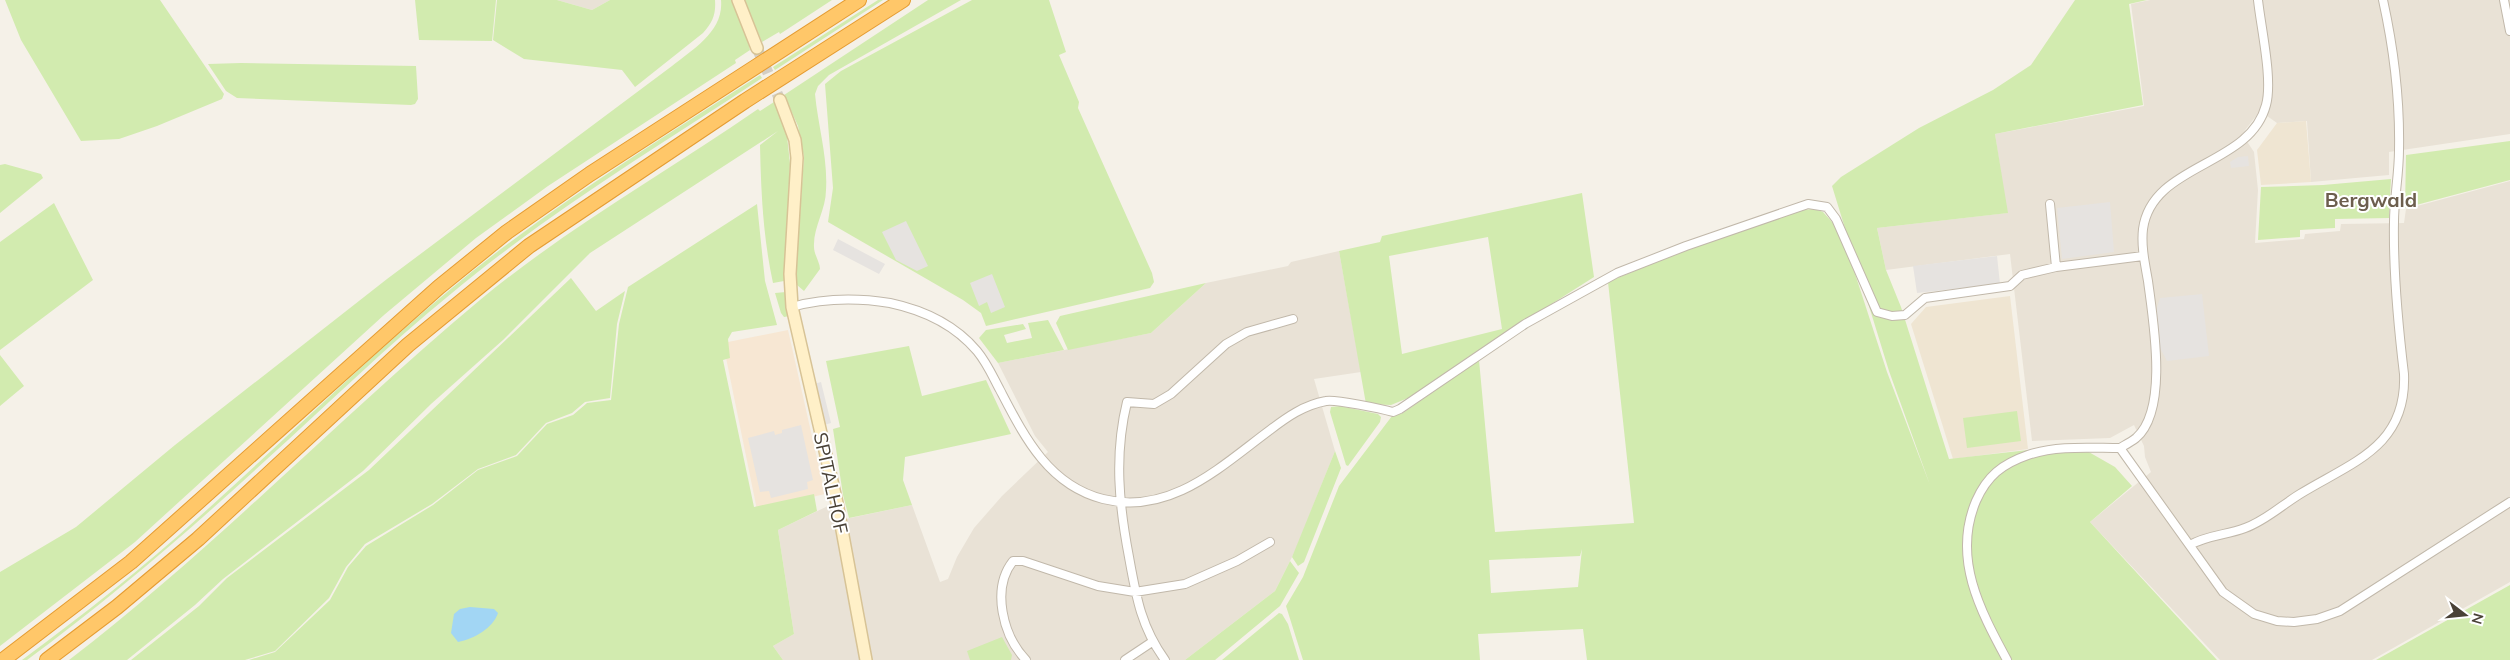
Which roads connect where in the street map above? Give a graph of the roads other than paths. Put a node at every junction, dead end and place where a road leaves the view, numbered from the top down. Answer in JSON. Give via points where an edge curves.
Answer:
{"nodes":[{"id":1,"x":738,"y":0,"type":"edge"},
{"id":2,"x":858,"y":0,"type":"edge"},
{"id":3,"x":903,"y":0,"type":"edge"},
{"id":4,"x":2258,"y":0,"type":"edge"},
{"id":5,"x":2383,"y":0,"type":"edge"},
{"id":6,"x":2504,"y":0,"type":"edge"},
{"id":7,"x":2510,"y":31,"type":"edge"},
{"id":8,"x":757,"y":48,"type":"tunnel mouth"},
{"id":9,"x":780,"y":100,"type":"tunnel mouth"},
{"id":10,"x":2050,"y":204,"type":"dead end"},
{"id":11,"x":2143,"y":256,"type":"junction"},
{"id":12,"x":2056,"y":267,"type":"junction"},
{"id":13,"x":792,"y":306,"type":"junction"},
{"id":14,"x":1293,"y":318,"type":"dead end"},
{"id":15,"x":2120,"y":448,"type":"junction"},
{"id":16,"x":1120,"y":502,"type":"junction"},
{"id":17,"x":2510,"y":502,"type":"edge"},
{"id":18,"x":1270,"y":542,"type":"dead end"},
{"id":19,"x":2190,"y":545,"type":"junction"},
{"id":20,"x":1135,"y":592,"type":"junction"},
{"id":21,"x":1152,"y":642,"type":"junction"},
{"id":22,"x":3,"y":660,"type":"edge"},
{"id":23,"x":47,"y":660,"type":"edge"},
{"id":24,"x":866,"y":660,"type":"edge"},
{"id":25,"x":1026,"y":660,"type":"edge"},
{"id":26,"x":1124,"y":660,"type":"edge"},
{"id":27,"x":1165,"y":660,"type":"edge"},
{"id":28,"x":2007,"y":660,"type":"edge"}],
"edges":[{"from":1,"to":8,"type":"street"},
{"from":2,"to":22,"type":"highway","via":[[507,232],[439,287],[130,562]]},
{"from":3,"to":23,"type":"highway","via":[[529,246],[408,345],[198,539]]},
{"from":4,"to":11,"type":"street","via":[[2268,86],[2267,104],[2261,120],[2247,137],[2171,186],[2153,202],[2143,230]]},
{"from":5,"to":19,"type":"street","via":[[2392,37],[2399,102],[2394,258],[2405,390],[2400,414],[2389,434],[2366,456],[2246,528]]},
{"from":6,"to":7,"type":"street"},
{"from":9,"to":13,"type":"street","name":"SPITALHOF","via":[[798,158],[790,274]]},
{"from":10,"to":12,"type":"street"},
{"from":11,"to":12,"type":"street"},
{"from":11,"to":15,"type":"street","via":[[2156,356],[2156,399],[2150,418],[2137,438]]},
{"from":12,"to":16,"type":"street","via":[[2022,275],[2010,286],[1925,298],[1905,315],[1892,316],[1877,312],[1836,219],[1827,207],[1808,204],[1617,273],[1525,324],[1404,408],[1393,412],[1326,401],[1296,411],[1187,490],[1158,500]]},
{"from":13,"to":16,"type":"street","via":[[829,300],[865,300],[911,309],[943,322],[967,340],[986,363],[1024,436],[1046,465],[1087,493]]},
{"from":13,"to":24,"type":"street","name":"SPITALHOF","via":[[837,503]]},
{"from":14,"to":16,"type":"street","via":[[1247,332],[1226,344],[1171,394],[1154,404],[1127,402],[1118,464]]},
{"from":15,"to":19,"type":"street"},
{"from":15,"to":28,"type":"street","via":[[2058,449],[2029,454],[1999,469],[1982,487],[1966,542],[1968,564],[1977,601]]},
{"from":16,"to":20,"type":"street"},
{"from":17,"to":19,"type":"street","via":[[2340,611],[2310,620],[2286,622],[2254,614],[2223,592]]},
{"from":18,"to":20,"type":"street","via":[[1185,584]]},
{"from":20,"to":21,"type":"street"},
{"from":20,"to":25,"type":"street","via":[[1098,586],[1023,561],[1013,562],[1002,582],[1002,608],[1010,636]]},
{"from":21,"to":26,"type":"street"},
{"from":21,"to":27,"type":"street"}]}
